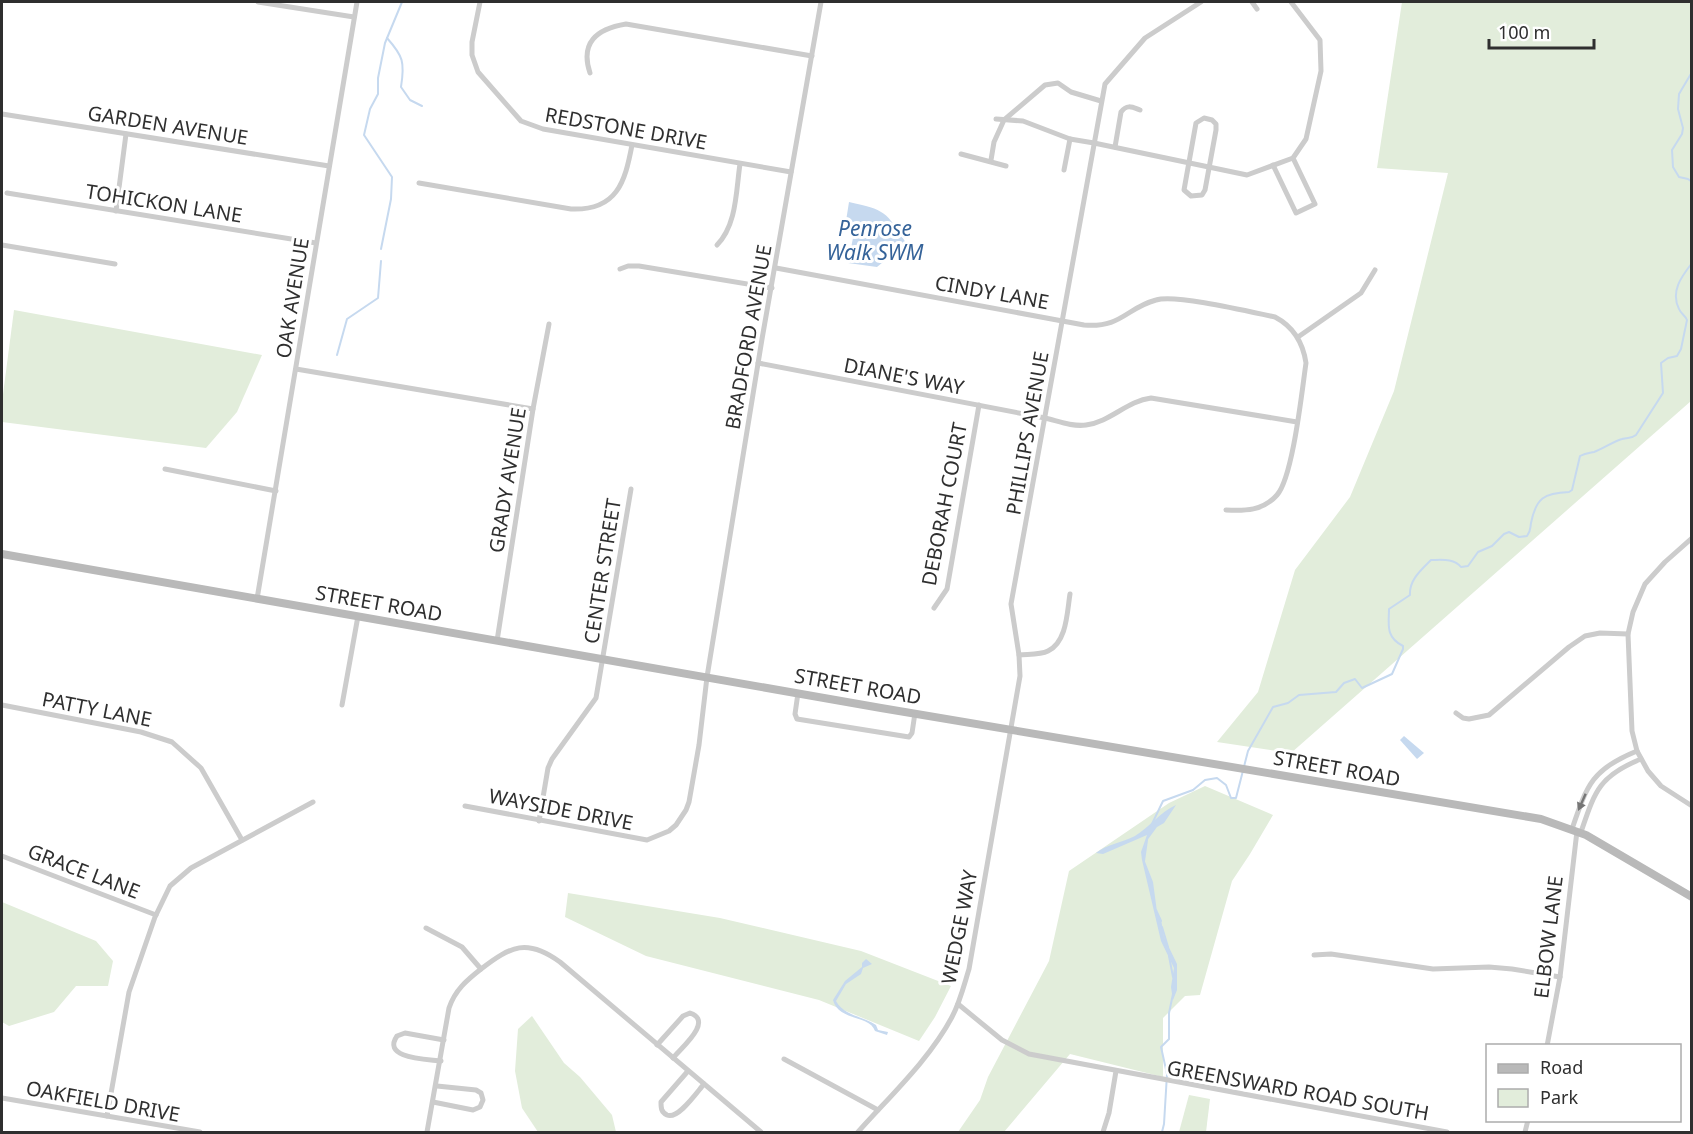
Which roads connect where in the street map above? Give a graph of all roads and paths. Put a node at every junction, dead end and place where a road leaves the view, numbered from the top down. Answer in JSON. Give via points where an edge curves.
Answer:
{"nodes":[{"id":1,"x":258,"y":2,"type":"edge"},
{"id":2,"x":357,"y":2,"type":"edge"},
{"id":3,"x":480,"y":2,"type":"edge"},
{"id":4,"x":821,"y":2,"type":"edge"},
{"id":5,"x":1201,"y":2,"type":"edge"},
{"id":6,"x":1252,"y":2,"type":"edge"},
{"id":7,"x":1291,"y":2,"type":"edge"},
{"id":8,"x":1257,"y":9,"type":"dead end"},
{"id":9,"x":354,"y":17,"type":"junction"},
{"id":10,"x":812,"y":56,"type":"junction"},
{"id":11,"x":590,"y":73,"type":"dead end"},
{"id":12,"x":1101,"y":101,"type":"junction"},
{"id":13,"x":1140,"y":110,"type":"dead end"},
{"id":14,"x":2,"y":114,"type":"edge"},
{"id":15,"x":996,"y":119,"type":"dead end"},
{"id":16,"x":1004,"y":120,"type":"junction"},
{"id":17,"x":126,"y":134,"type":"junction"},
{"id":18,"x":1070,"y":140,"type":"junction"},
{"id":19,"x":1094,"y":143,"type":"junction"},
{"id":20,"x":632,"y":144,"type":"junction"},
{"id":21,"x":1115,"y":147,"type":"junction"},
{"id":22,"x":961,"y":154,"type":"dead end"},
{"id":23,"x":1293,"y":158,"type":"junction"},
{"id":24,"x":991,"y":160,"type":"junction"},
{"id":25,"x":1188,"y":163,"type":"junction"},
{"id":26,"x":741,"y":164,"type":"junction"},
{"id":27,"x":1006,"y":165,"type":"dead end"},
{"id":28,"x":1273,"y":165,"type":"junction"},
{"id":29,"x":329,"y":166,"type":"junction"},
{"id":30,"x":1209,"y":167,"type":"junction"},
{"id":31,"x":1064,"y":170,"type":"dead end"},
{"id":32,"x":791,"y":172,"type":"junction"},
{"id":33,"x":418,"y":183,"type":"dead end"},
{"id":34,"x":7,"y":193,"type":"dead end"},
{"id":35,"x":116,"y":211,"type":"junction"},
{"id":36,"x":316,"y":243,"type":"junction"},
{"id":37,"x":717,"y":244,"type":"dead end"},
{"id":38,"x":2,"y":245,"type":"edge"},
{"id":39,"x":115,"y":264,"type":"dead end"},
{"id":40,"x":776,"y":268,"type":"junction"},
{"id":41,"x":620,"y":269,"type":"dead end"},
{"id":42,"x":1375,"y":270,"type":"dead end"},
{"id":43,"x":772,"y":288,"type":"junction"},
{"id":44,"x":1062,"y":320,"type":"junction"},
{"id":45,"x":549,"y":324,"type":"dead end"},
{"id":46,"x":1298,"y":337,"type":"junction"},
{"id":47,"x":758,"y":363,"type":"junction"},
{"id":48,"x":296,"y":369,"type":"junction"},
{"id":49,"x":979,"y":405,"type":"junction"},
{"id":50,"x":533,"y":409,"type":"junction"},
{"id":51,"x":1045,"y":418,"type":"junction"},
{"id":52,"x":1297,"y":422,"type":"junction"},
{"id":53,"x":165,"y":469,"type":"dead end"},
{"id":54,"x":631,"y":489,"type":"dead end"},
{"id":55,"x":276,"y":490,"type":"junction"},
{"id":56,"x":1226,"y":510,"type":"dead end"},
{"id":57,"x":1692,"y":538,"type":"edge"},
{"id":58,"x":2,"y":554,"type":"edge"},
{"id":59,"x":1070,"y":594,"type":"dead end"},
{"id":60,"x":257,"y":599,"type":"junction"},
{"id":61,"x":934,"y":608,"type":"dead end"},
{"id":62,"x":358,"y":616,"type":"junction"},
{"id":63,"x":1628,"y":634,"type":"junction"},
{"id":64,"x":497,"y":641,"type":"junction"},
{"id":65,"x":1019,"y":655,"type":"junction"},
{"id":66,"x":602,"y":659,"type":"junction"},
{"id":67,"x":707,"y":677,"type":"junction"},
{"id":68,"x":798,"y":693,"type":"junction"},
{"id":69,"x":2,"y":705,"type":"edge"},
{"id":70,"x":342,"y":705,"type":"dead end"},
{"id":71,"x":915,"y":713,"type":"junction"},
{"id":72,"x":1456,"y":713,"type":"dead end"},
{"id":73,"x":1012,"y":730,"type":"junction"},
{"id":74,"x":1636,"y":751,"type":"junction"},
{"id":75,"x":1641,"y":759,"type":"junction"},
{"id":76,"x":313,"y":802,"type":"dead end"},
{"id":77,"x":465,"y":806,"type":"dead end"},
{"id":78,"x":1692,"y":806,"type":"edge"},
{"id":79,"x":539,"y":821,"type":"junction"},
{"id":80,"x":1577,"y":831,"type":"junction"},
{"id":81,"x":242,"y":840,"type":"junction"},
{"id":82,"x":2,"y":856,"type":"edge"},
{"id":83,"x":1692,"y":897,"type":"edge"},
{"id":84,"x":156,"y":915,"type":"junction"},
{"id":85,"x":426,"y":928,"type":"dead end"},
{"id":86,"x":1314,"y":955,"type":"dead end"},
{"id":87,"x":481,"y":969,"type":"junction"},
{"id":88,"x":1560,"y":977,"type":"junction"},
{"id":89,"x":958,"y":1004,"type":"junction"},
{"id":90,"x":444,"y":1040,"type":"junction"},
{"id":91,"x":1546,"y":1044,"type":"edge"},
{"id":92,"x":657,"y":1045,"type":"junction"},
{"id":93,"x":673,"y":1058,"type":"junction"},
{"id":94,"x":784,"y":1059,"type":"dead end"},
{"id":95,"x":441,"y":1061,"type":"junction"},
{"id":96,"x":688,"y":1071,"type":"junction"},
{"id":97,"x":1116,"y":1071,"type":"junction"},
{"id":98,"x":704,"y":1084,"type":"junction"},
{"id":99,"x":436,"y":1086,"type":"junction"},
{"id":100,"x":2,"y":1098,"type":"edge"},
{"id":101,"x":433,"y":1102,"type":"junction"},
{"id":102,"x":878,"y":1110,"type":"junction"},
{"id":103,"x":107,"y":1116,"type":"junction"},
{"id":104,"x":1433,"y":1131,"type":"edge"},
{"id":105,"x":200,"y":1132,"type":"edge"},
{"id":106,"x":427,"y":1132,"type":"edge"},
{"id":107,"x":761,"y":1132,"type":"edge"},
{"id":108,"x":858,"y":1132,"type":"edge"},
{"id":109,"x":1103,"y":1132,"type":"edge"},
{"id":110,"x":1448,"y":1132,"type":"edge"}],
"edges":[{"from":1,"to":9,"type":"street"},
{"from":2,"to":9,"type":"street","name":"OAK AVENUE"},
{"from":3,"to":20,"type":"street","name":"REDSTONE DRIVE","via":[[472,55],[482,77],[521,121],[543,129]]},
{"from":4,"to":10,"type":"street","name":"BRADFORD AVENUE"},
{"from":5,"to":12,"type":"street","name":"PHILLIPS AVENUE","via":[[1141,43],[1105,84]]},
{"from":6,"to":8,"type":"street"},
{"from":7,"to":23,"type":"street","via":[[1320,40],[1321,71],[1306,139]]},
{"from":9,"to":29,"type":"street","name":"OAK AVENUE"},
{"from":10,"to":11,"type":"street","via":[[626,24],[601,32],[590,44],[586,53]]},
{"from":10,"to":32,"type":"street","name":"BRADFORD AVENUE"},
{"from":12,"to":16,"type":"street","via":[[1051,83]]},
{"from":12,"to":19,"type":"street","name":"PHILLIPS AVENUE"},
{"from":13,"to":21,"type":"street","via":[[1129,106],[1121,112]]},
{"from":14,"to":17,"type":"street","name":"GARDEN AVENUE"},
{"from":15,"to":16,"type":"street"},
{"from":16,"to":18,"type":"street","via":[[1023,121]]},
{"from":16,"to":24,"type":"street"},
{"from":17,"to":29,"type":"street","name":"GARDEN AVENUE"},
{"from":17,"to":35,"type":"street"},
{"from":18,"to":19,"type":"street"},
{"from":18,"to":31,"type":"street"},
{"from":19,"to":21,"type":"street"},
{"from":19,"to":44,"type":"street","name":"PHILLIPS AVENUE"},
{"from":20,"to":26,"type":"street","name":"REDSTONE DRIVE"},
{"from":20,"to":33,"type":"street","via":[[620,188],[610,198],[586,209]]},
{"from":21,"to":25,"type":"street"},
{"from":22,"to":24,"type":"street"},
{"from":23,"to":28,"type":"street"},
{"from":23,"to":28,"type":"street","via":[[1315,204],[1296,213]]},
{"from":24,"to":27,"type":"street"},
{"from":25,"to":30,"type":"street"},
{"from":25,"to":30,"type":"street","via":[[1184,190],[1191,196],[1202,195]]},
{"from":25,"to":30,"type":"street","via":[[1196,123],[1204,118],[1216,124]]},
{"from":26,"to":32,"type":"street","name":"REDSTONE DRIVE"},
{"from":26,"to":37,"type":"street","via":[[730,226]]},
{"from":28,"to":30,"type":"street","via":[[1247,175]]},
{"from":29,"to":36,"type":"street","name":"OAK AVENUE"},
{"from":32,"to":40,"type":"street","name":"BRADFORD AVENUE"},
{"from":34,"to":35,"type":"street","name":"TOHICKON LANE"},
{"from":35,"to":36,"type":"street","name":"TOHICKON LANE"},
{"from":36,"to":48,"type":"street","name":"OAK AVENUE"},
{"from":38,"to":39,"type":"street"},
{"from":40,"to":43,"type":"street","name":"BRADFORD AVENUE"},
{"from":40,"to":44,"type":"street","name":"CINDY LANE"},
{"from":41,"to":43,"type":"street","via":[[639,266]]},
{"from":42,"to":46,"type":"street","via":[[1361,294]]},
{"from":43,"to":47,"type":"street","name":"BRADFORD AVENUE"},
{"from":44,"to":46,"type":"street","name":"CINDY LANE","via":[[1107,325],[1150,302],[1168,298],[1275,317]]},
{"from":44,"to":51,"type":"street","name":"PHILLIPS AVENUE"},
{"from":45,"to":50,"type":"street","name":"GRADY AVENUE"},
{"from":46,"to":52,"type":"street","via":[[1306,363]]},
{"from":47,"to":49,"type":"street","name":"DIANE'S WAY"},
{"from":47,"to":67,"type":"street","name":"BRADFORD AVENUE"},
{"from":48,"to":50,"type":"street"},
{"from":48,"to":55,"type":"street","name":"OAK AVENUE"},
{"from":49,"to":51,"type":"street","name":"DIANE'S WAY"},
{"from":49,"to":61,"type":"street","name":"DEBORAH COURT","via":[[947,589]]},
{"from":50,"to":64,"type":"street","name":"GRADY AVENUE"},
{"from":51,"to":52,"type":"street","name":"DIANE'S WAY","via":[[1087,425],[1139,399],[1150,398]]},
{"from":51,"to":65,"type":"street","name":"PHILLIPS AVENUE","via":[[1011,604]]},
{"from":52,"to":56,"type":"street","via":[[1290,463],[1278,494],[1256,509]]},
{"from":53,"to":55,"type":"street"},
{"from":54,"to":66,"type":"street","name":"CENTER STREET"},
{"from":55,"to":60,"type":"street","name":"OAK AVENUE"},
{"from":57,"to":63,"type":"street","via":[[1645,584],[1635,604]]},
{"from":58,"to":60,"type":"main road","name":"STREET ROAD"},
{"from":59,"to":65,"type":"street","via":[[1057,644],[1048,651]]},
{"from":60,"to":62,"type":"main road","name":"STREET ROAD"},
{"from":62,"to":64,"type":"main road","name":"STREET ROAD"},
{"from":62,"to":70,"type":"street"},
{"from":63,"to":72,"type":"street","via":[[1585,636],[1489,715],[1469,719]]},
{"from":63,"to":74,"type":"street"},
{"from":64,"to":66,"type":"main road","name":"STREET ROAD"},
{"from":65,"to":73,"type":"street","name":"PHILLIPS AVENUE"},
{"from":66,"to":67,"type":"main road","name":"STREET ROAD"},
{"from":66,"to":79,"type":"street","name":"CENTER STREET","via":[[593,704],[548,768]]},
{"from":67,"to":68,"type":"main road","name":"STREET ROAD"},
{"from":67,"to":79,"type":"street","name":"WAYSIDE DRIVE","via":[[688,802],[676,825],[647,840]]},
{"from":68,"to":71,"type":"main road","name":"STREET ROAD"},
{"from":68,"to":71,"type":"street","via":[[798,719],[909,737]]},
{"from":69,"to":81,"type":"street","name":"PATTY LANE","via":[[141,732],[172,742],[201,768]]},
{"from":71,"to":73,"type":"main road","name":"STREET ROAD"},
{"from":73,"to":80,"type":"main road","name":"STREET ROAD","via":[[1541,819]]},
{"from":73,"to":89,"type":"street","name":"WEDGE WAY","via":[[969,969]]},
{"from":74,"to":75,"type":"street"},
{"from":74,"to":80,"type":"street","one_way":true,"via":[[1610,763],[1595,777],[1578,811]]},
{"from":75,"to":78,"type":"street","via":[[1661,786]]},
{"from":75,"to":80,"type":"street","via":[[1606,778]]},
{"from":76,"to":81,"type":"street"},
{"from":77,"to":79,"type":"street","name":"WAYSIDE DRIVE"},
{"from":80,"to":83,"type":"main road","name":"STREET ROAD"},
{"from":80,"to":88,"type":"street","name":"ELBOW LANE"},
{"from":81,"to":84,"type":"street","via":[[174,880]]},
{"from":82,"to":84,"type":"street","name":"GRACE LANE"},
{"from":84,"to":103,"type":"street","via":[[129,992]]},
{"from":85,"to":87,"type":"street","via":[[462,947]]},
{"from":86,"to":88,"type":"street","via":[[1433,969],[1512,969]]},
{"from":87,"to":90,"type":"street","via":[[455,994]]},
{"from":87,"to":92,"type":"street","via":[[509,950],[527,948],[544,952]]},
{"from":88,"to":91,"type":"street","name":"ELBOW LANE"},
{"from":89,"to":97,"type":"street","name":"GREENSWARD ROAD SOUTH","via":[[1021,1051]]},
{"from":89,"to":102,"type":"street","name":"WEDGE WAY","via":[[928,1053]]},
{"from":90,"to":95,"type":"street"},
{"from":90,"to":95,"type":"street","via":[[405,1033],[397,1036],[393,1044],[401,1055]]},
{"from":92,"to":93,"type":"street"},
{"from":92,"to":93,"type":"street","via":[[683,1016],[697,1016],[699,1028]]},
{"from":93,"to":96,"type":"street"},
{"from":94,"to":102,"type":"street"},
{"from":95,"to":99,"type":"street"},
{"from":96,"to":98,"type":"street"},
{"from":96,"to":98,"type":"street","via":[[662,1102],[665,1114],[677,1114]]},
{"from":97,"to":104,"type":"street","name":"GREENSWARD ROAD SOUTH"},
{"from":97,"to":109,"type":"street"},
{"from":98,"to":107,"type":"street"},
{"from":99,"to":101,"type":"street"},
{"from":99,"to":101,"type":"street","via":[[478,1091],[483,1100],[473,1110]]},
{"from":100,"to":103,"type":"street","name":"OAKFIELD DRIVE"},
{"from":101,"to":106,"type":"street"},
{"from":102,"to":108,"type":"street","name":"WEDGE WAY"},
{"from":103,"to":105,"type":"street","name":"OAKFIELD DRIVE"},
{"from":104,"to":110,"type":"street","name":"GREENSWARD ROAD SOUTH"}]}
